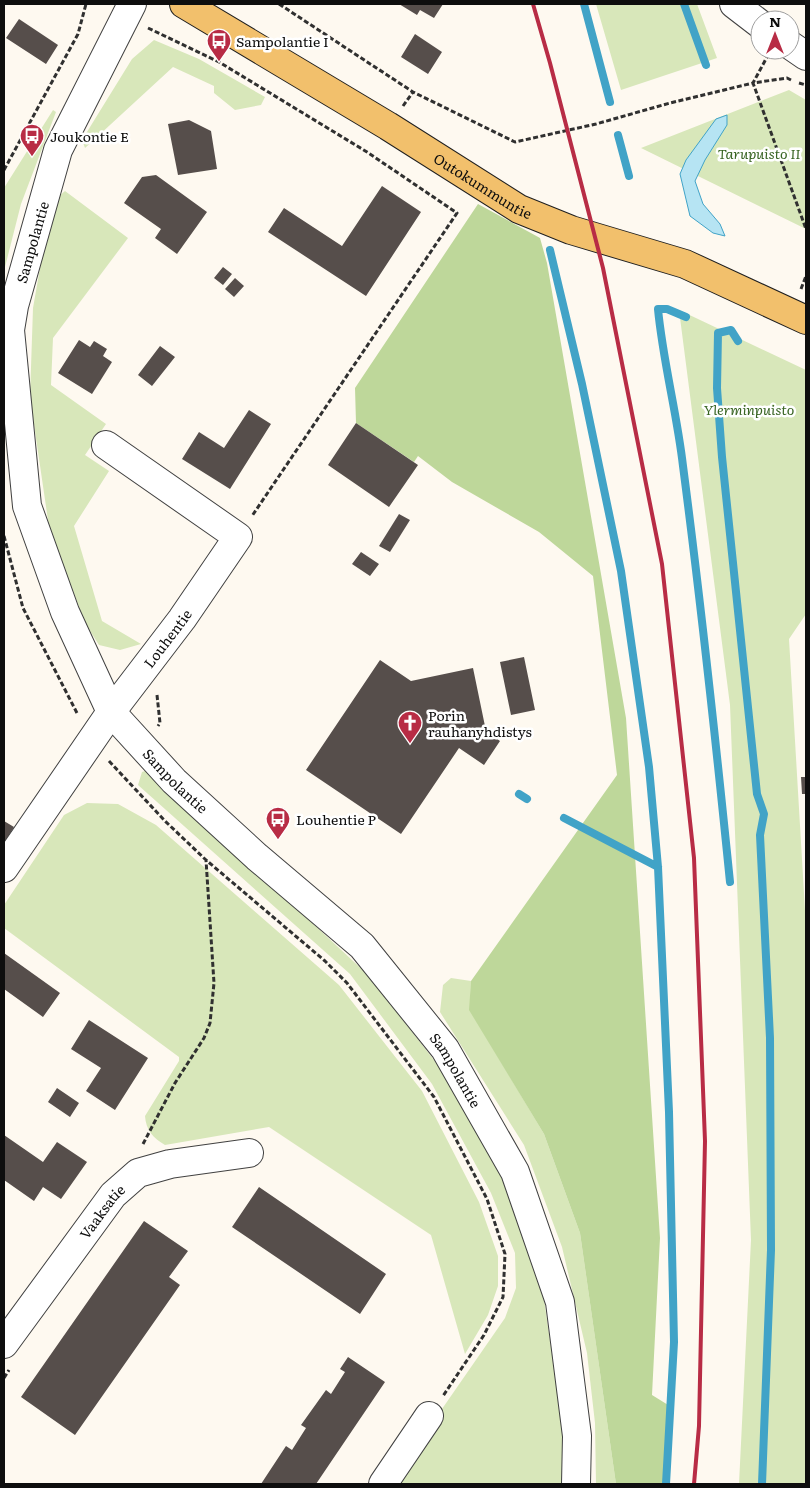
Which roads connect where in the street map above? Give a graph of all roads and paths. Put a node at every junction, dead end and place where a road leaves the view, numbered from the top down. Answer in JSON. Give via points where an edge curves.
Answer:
{"nodes":[{"id":1,"x":86,"y":4,"type":"edge"},
{"id":2,"x":184,"y":4,"type":"edge"},
{"id":3,"x":279,"y":4,"type":"edge"},
{"id":4,"x":734,"y":4,"type":"edge"},
{"id":5,"x":128,"y":10,"type":"edge"},
{"id":6,"x":750,"y":16,"type":"edge"},
{"id":7,"x":772,"y":60,"type":"edge"},
{"id":8,"x":753,"y":84,"type":"junction"},
{"id":9,"x":806,"y":85,"type":"edge"},
{"id":10,"x":4,"y":170,"type":"edge"},
{"id":11,"x":806,"y":229,"type":"edge"},
{"id":12,"x":806,"y":320,"type":"edge"},
{"id":13,"x":7,"y":330,"type":"edge"},
{"id":14,"x":106,"y":445,"type":"dead end"},
{"id":15,"x":4,"y":536,"type":"edge"},
{"id":16,"x":238,"y":537,"type":"junction"},
{"id":17,"x":156,"y":693,"type":"dead end"},
{"id":18,"x":111,"y":712,"type":"junction"},
{"id":19,"x":91,"y":742,"type":"junction"},
{"id":20,"x":144,"y":749,"type":"junction"},
{"id":21,"x":123,"y":776,"type":"junction"},
{"id":22,"x":206,"y":860,"type":"junction"},
{"id":23,"x":4,"y":868,"type":"edge"},
{"id":24,"x":249,"y":1153,"type":"dead end"},
{"id":25,"x":138,"y":1172,"type":"junction"},
{"id":26,"x":7,"y":1357,"type":"edge"},
{"id":27,"x":4,"y":1378,"type":"edge"},
{"id":28,"x":429,"y":1416,"type":"joint"},
{"id":29,"x":383,"y":1484,"type":"edge"},
{"id":30,"x":576,"y":1484,"type":"edge"}],
"edges":[{"from":1,"to":10,"type":"path","via":[[78,34]]},
{"from":2,"to":12,"type":"main road","name":"Outokummuntie","via":[[519,209],[571,230],[685,264]]},
{"from":3,"to":8,"type":"path","via":[[413,92],[515,142]]},
{"from":4,"to":6,"type":"street"},
{"from":5,"to":13,"type":"street","name":"Sampolantie","via":[[58,150]]},
{"from":5,"to":16,"type":"path","via":[[367,152],[457,213]]},
{"from":7,"to":8,"type":"path"},
{"from":8,"to":9,"type":"path","via":[[787,78]]},
{"from":8,"to":11,"type":"path"},
{"from":13,"to":18,"type":"street","name":"Sampolantie","via":[[28,506],[65,612]]},
{"from":14,"to":16,"type":"street"},
{"from":15,"to":19,"type":"path","via":[[24,608]]},
{"from":16,"to":18,"type":"street","name":"Louhentie","via":[[182,619]]},
{"from":17,"to":20,"type":"path","via":[[160,722]]},
{"from":18,"to":19,"type":"street","name":"Louhentie"},
{"from":18,"to":20,"type":"street","name":"Sampolantie"},
{"from":19,"to":21,"type":"path"},
{"from":19,"to":23,"type":"street","name":"Louhentie"},
{"from":20,"to":21,"type":"path"},
{"from":20,"to":30,"type":"street","name":"Sampolantie","via":[[257,857],[362,946],[445,1049],[515,1172],[560,1302],[577,1436]]},
{"from":21,"to":22,"type":"path"},
{"from":22,"to":25,"type":"path","via":[[214,983],[210,1023],[141,1149]]},
{"from":22,"to":28,"type":"path","via":[[347,983],[434,1097],[487,1199],[505,1254],[503,1297],[484,1335]]},
{"from":24,"to":25,"type":"street","name":"Vaaksatie"},
{"from":25,"to":26,"type":"street","name":"Vaaksatie","via":[[113,1195]]},
{"from":26,"to":27,"type":"path"},
{"from":28,"to":29,"type":"street"}]}
